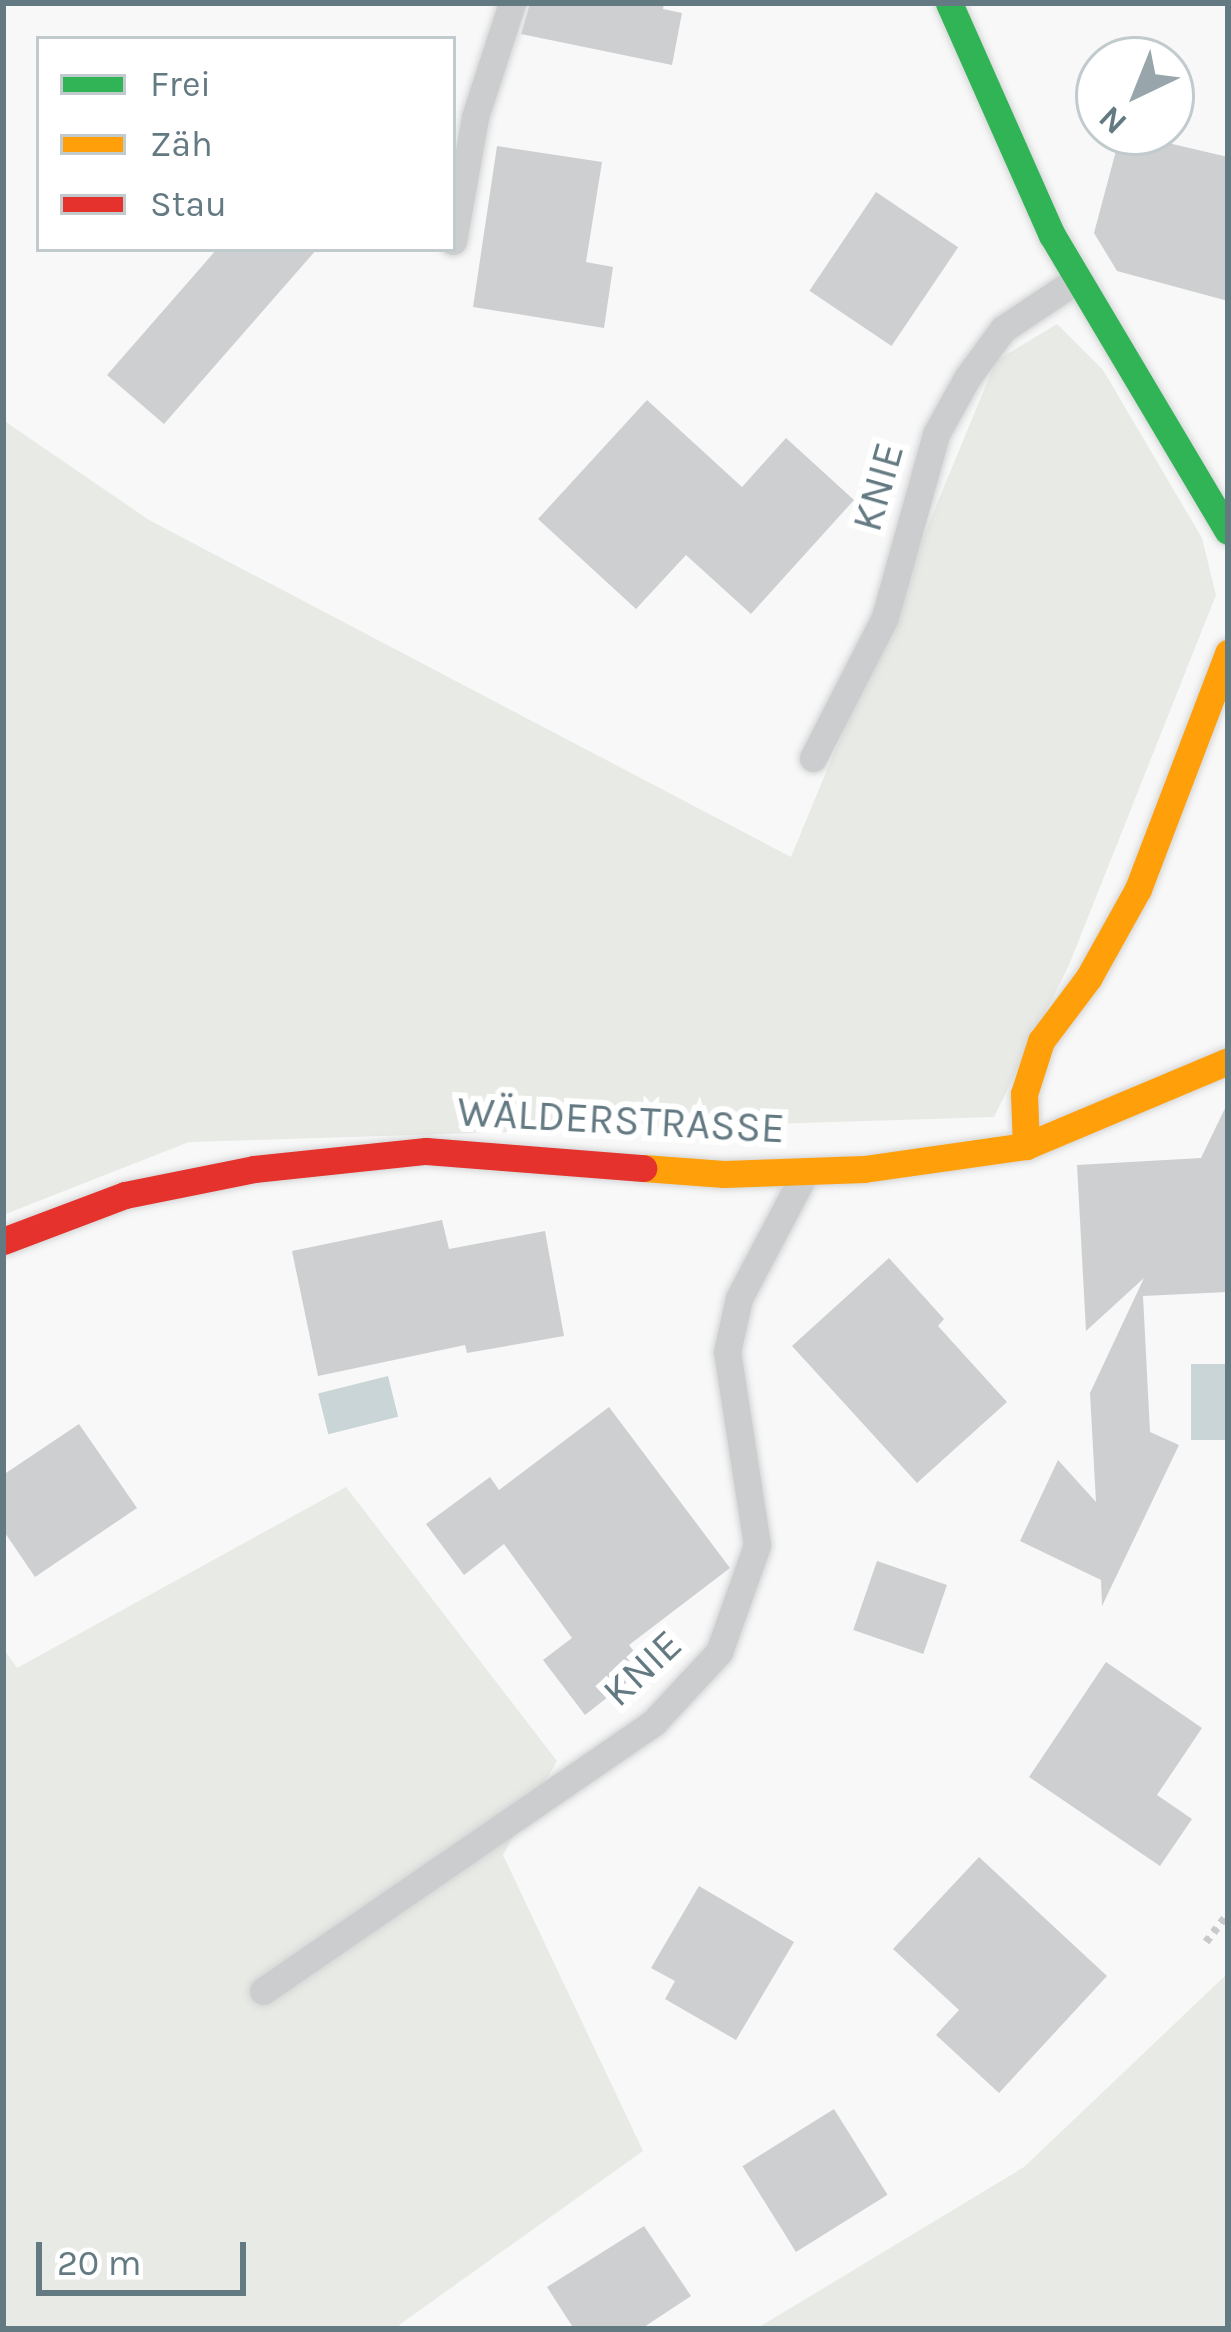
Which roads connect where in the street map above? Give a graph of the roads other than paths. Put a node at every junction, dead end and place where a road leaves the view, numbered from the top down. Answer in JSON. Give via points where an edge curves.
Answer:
{"nodes":[{"id":1,"x":512,"y":3,"type":"edge"},
{"id":2,"x":949,"y":3,"type":"edge"},
{"id":3,"x":456,"y":225,"type":"edge"},
{"id":4,"x":1078,"y":279,"type":"junction"},
{"id":5,"x":1228,"y":531,"type":"edge"},
{"id":6,"x":1228,"y":653,"type":"edge"},
{"id":7,"x":813,"y":758,"type":"dead end"},
{"id":8,"x":1228,"y":1061,"type":"edge"},
{"id":9,"x":1026,"y":1146,"type":"junction"},
{"id":10,"x":806,"y":1172,"type":"junction"},
{"id":11,"x":3,"y":1241,"type":"edge"},
{"id":12,"x":263,"y":1991,"type":"dead end"}],
"edges":[{"from":1,"to":3,"type":"lane","via":[[475,117]]},
{"from":2,"to":4,"type":"street","via":[[1018,168]]},
{"from":4,"to":5,"type":"street"},
{"from":4,"to":7,"type":"lane","name":"KNIE","via":[[1003,329],[936,434],[885,616]]},
{"from":6,"to":9,"type":"street","via":[[1138,889],[1089,977],[1041,1041],[1024,1094]]},
{"from":8,"to":9,"type":"street","name":"WÄLDERSTRASSE"},
{"from":9,"to":10,"type":"street","name":"WÄLDERSTRASSE"},
{"from":10,"to":11,"type":"street","name":"WÄLDERSTRASSE","via":[[724,1174],[427,1151],[254,1169],[146,1191]]},
{"from":10,"to":12,"type":"lane","name":"KNIE","via":[[740,1298],[727,1352],[758,1545],[719,1652],[654,1722]]}]}
